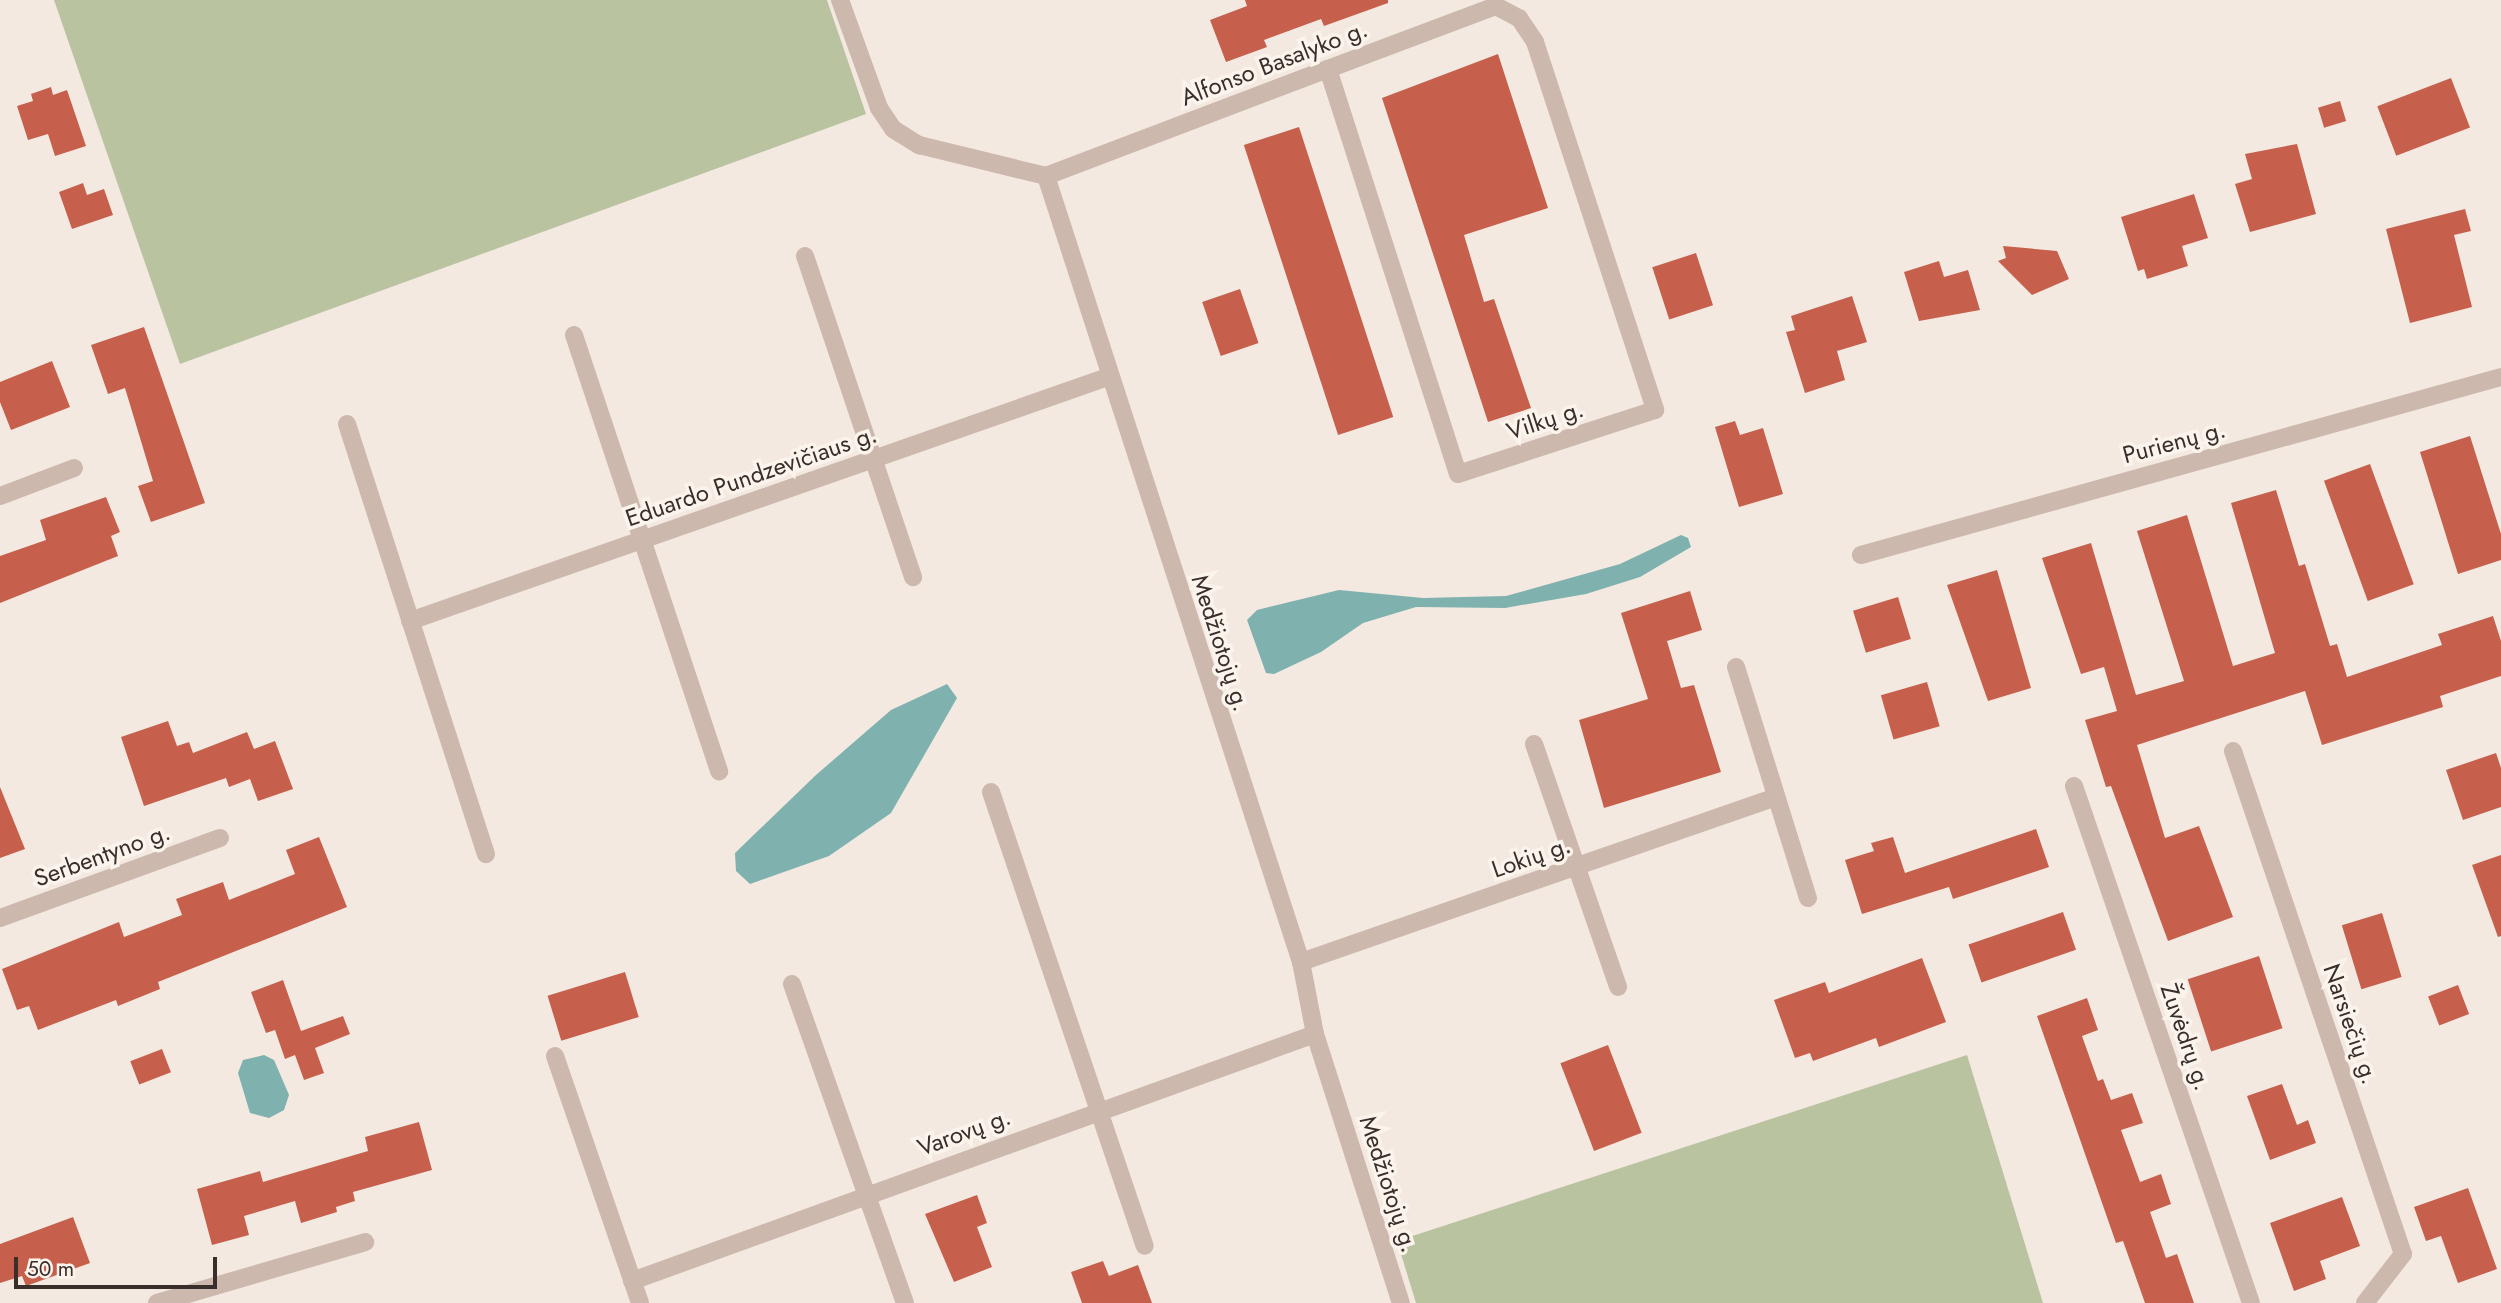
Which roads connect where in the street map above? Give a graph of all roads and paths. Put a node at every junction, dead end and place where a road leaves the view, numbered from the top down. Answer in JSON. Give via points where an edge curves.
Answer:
{"nodes":[{"id":1,"x":840,"y":0,"type":"edge"},
{"id":2,"x":1519,"y":18,"type":"joint"},
{"id":3,"x":1328,"y":69,"type":"junction"},
{"id":4,"x":1046,"y":176,"type":"junction"},
{"id":5,"x":805,"y":256,"type":"dead end"},
{"id":6,"x":574,"y":335,"type":"dead end"},
{"id":7,"x":1108,"y":377,"type":"junction"},
{"id":8,"x":2501,"y":377,"type":"edge"},
{"id":9,"x":347,"y":424,"type":"dead end"},
{"id":10,"x":874,"y":460,"type":"junction"},
{"id":11,"x":75,"y":468,"type":"dead end"},
{"id":12,"x":0,"y":496,"type":"edge"},
{"id":13,"x":642,"y":540,"type":"junction"},
{"id":14,"x":1861,"y":555,"type":"dead end"},
{"id":15,"x":913,"y":577,"type":"dead end"},
{"id":16,"x":410,"y":621,"type":"junction"},
{"id":17,"x":1736,"y":667,"type":"dead end"},
{"id":18,"x":1534,"y":744,"type":"dead end"},
{"id":19,"x":2233,"y":751,"type":"dead end"},
{"id":20,"x":719,"y":772,"type":"dead end"},
{"id":21,"x":2074,"y":786,"type":"dead end"},
{"id":22,"x":991,"y":792,"type":"dead end"},
{"id":23,"x":1776,"y":797,"type":"junction"},
{"id":24,"x":220,"y":838,"type":"dead end"},
{"id":25,"x":486,"y":854,"type":"dead end"},
{"id":26,"x":1577,"y":867,"type":"junction"},
{"id":27,"x":1808,"y":898,"type":"dead end"},
{"id":28,"x":0,"y":918,"type":"edge"},
{"id":29,"x":1301,"y":962,"type":"junction"},
{"id":30,"x":792,"y":984,"type":"dead end"},
{"id":31,"x":1618,"y":986,"type":"dead end"},
{"id":32,"x":1315,"y":1034,"type":"junction"},
{"id":33,"x":555,"y":1056,"type":"dead end"},
{"id":34,"x":1099,"y":1110,"type":"junction"},
{"id":35,"x":866,"y":1193,"type":"junction"},
{"id":36,"x":365,"y":1242,"type":"dead end"},
{"id":37,"x":1146,"y":1246,"type":"dead end"},
{"id":38,"x":632,"y":1281,"type":"junction"},
{"id":39,"x":157,"y":1303,"type":"edge"},
{"id":40,"x":640,"y":1303,"type":"edge"},
{"id":41,"x":905,"y":1303,"type":"edge"},
{"id":42,"x":1401,"y":1303,"type":"edge"},
{"id":43,"x":2251,"y":1303,"type":"edge"},
{"id":44,"x":2365,"y":1303,"type":"edge"}],
"edges":[{"from":1,"to":4,"type":"street","via":[[878,108],[893,129],[919,145]]},
{"from":2,"to":3,"type":"street","name":"Alfonso Basalyko g.","via":[[1496,6]]},
{"from":2,"to":3,"type":"street","name":"Vilkų g.","via":[[1535,41],[1655,410],[1458,474]]},
{"from":3,"to":4,"type":"street","name":"Alfonso Basalyko g."},
{"from":4,"to":7,"type":"street","name":"Medžiotojų g."},
{"from":5,"to":10,"type":"street"},
{"from":6,"to":13,"type":"street"},
{"from":7,"to":10,"type":"street","name":"Eduardo Pundzevičiaus g."},
{"from":7,"to":29,"type":"street","name":"Medžiotojų g."},
{"from":8,"to":14,"type":"street","name":"Purienų g."},
{"from":9,"to":16,"type":"street"},
{"from":10,"to":13,"type":"street","name":"Eduardo Pundzevičiaus g."},
{"from":10,"to":15,"type":"street"},
{"from":11,"to":12,"type":"street"},
{"from":13,"to":16,"type":"street","name":"Eduardo Pundzevičiaus g."},
{"from":13,"to":20,"type":"street"},
{"from":16,"to":25,"type":"street"},
{"from":17,"to":23,"type":"street"},
{"from":18,"to":26,"type":"street"},
{"from":19,"to":44,"type":"street","name":"Narsiečių g.","via":[[2403,1254]]},
{"from":21,"to":43,"type":"street","name":"Žuvėdrų g."},
{"from":22,"to":34,"type":"street"},
{"from":23,"to":26,"type":"street","name":"Lokių g."},
{"from":23,"to":27,"type":"street"},
{"from":24,"to":28,"type":"street","name":"Serbentyno g."},
{"from":26,"to":29,"type":"street","name":"Lokių g."},
{"from":26,"to":31,"type":"street"},
{"from":29,"to":32,"type":"street","name":"Medžiotojų g."},
{"from":30,"to":35,"type":"street"},
{"from":32,"to":34,"type":"street","name":"Varovų g."},
{"from":32,"to":42,"type":"street","name":"Medžiotojų g."},
{"from":33,"to":38,"type":"street"},
{"from":34,"to":35,"type":"street","name":"Varovų g."},
{"from":34,"to":37,"type":"street"},
{"from":35,"to":38,"type":"street","name":"Varovų g."},
{"from":35,"to":41,"type":"street"},
{"from":36,"to":39,"type":"street"},
{"from":38,"to":40,"type":"street"}]}
